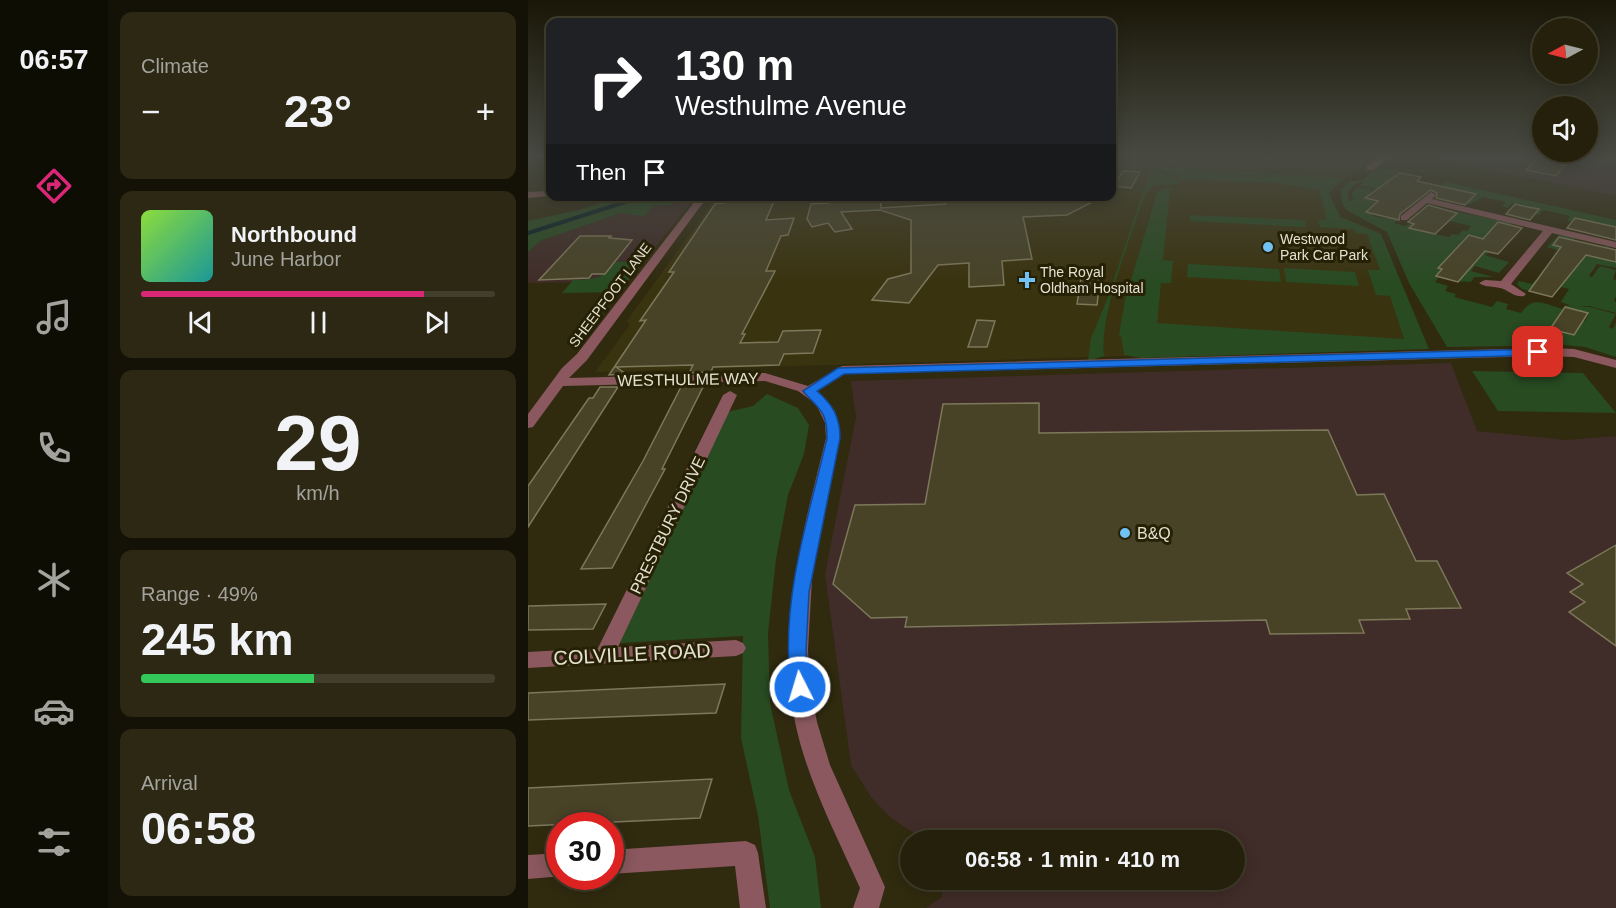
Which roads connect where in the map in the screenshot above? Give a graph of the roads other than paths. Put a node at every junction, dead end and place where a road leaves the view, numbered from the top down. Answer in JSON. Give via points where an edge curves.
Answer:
{"nodes":[{"id":1,"x":1425,"y":199,"type":"edge"},
{"id":2,"x":1437,"y":199,"type":"edge"},
{"id":3,"x":700,"y":201,"type":"edge"},
{"id":4,"x":1420,"y":217,"type":"dead end"},
{"id":5,"x":1551,"y":228,"type":"junction"},
{"id":6,"x":1616,"y":245,"type":"edge"},
{"id":7,"x":1485,"y":283,"type":"dead end"},
{"id":8,"x":1504,"y":285,"type":"junction"},
{"id":9,"x":1520,"y":294,"type":"dead end"},
{"id":10,"x":1616,"y":364,"type":"edge"},
{"id":11,"x":560,"y":381,"type":"junction"},
{"id":12,"x":809,"y":391,"type":"junction"},
{"id":13,"x":730,"y":395,"type":"dead end"},
{"id":14,"x":528,"y":424,"type":"edge"},
{"id":15,"x":736,"y":648,"type":"dead end"},
{"id":16,"x":604,"y":656,"type":"junction"},
{"id":17,"x":528,"y":660,"type":"edge"},
{"id":18,"x":624,"y":861,"type":"edge"},
{"id":19,"x":546,"y":866,"type":"edge"},
{"id":20,"x":528,"y":867,"type":"edge"},
{"id":21,"x":753,"y":908,"type":"edge"},
{"id":22,"x":866,"y":908,"type":"edge"}],
"edges":[{"from":1,"to":4,"type":"street","via":[[1406,216]]},
{"from":2,"to":5,"type":"street"},
{"from":3,"to":11,"type":"street","name":"SHEEPFOOT LANE"},
{"from":5,"to":6,"type":"street"},
{"from":5,"to":8,"type":"street","via":[[1528,249],[1524,261]]},
{"from":7,"to":8,"type":"street"},
{"from":8,"to":9,"type":"street"},
{"from":10,"to":12,"type":"street","via":[[1574,353],[1550,352],[842,370]]},
{"from":11,"to":12,"type":"street","name":"WESTHULME WAY","via":[[751,376],[785,381]]},
{"from":11,"to":14,"type":"street","name":"SHEEPFOOT LANE"},
{"from":12,"to":22,"type":"street","name":"WESTHULME WAY","via":[[830,412],[834,438],[800,592],[800,687],[827,787],[873,887]]},
{"from":13,"to":16,"type":"street","name":"PRESTBURY DRIVE"},
{"from":15,"to":16,"type":"street","name":"COLVILLE ROAD"},
{"from":16,"to":17,"type":"street","name":"COLVILLE ROAD"},
{"from":18,"to":21,"type":"street","via":[[746,853]]},
{"from":19,"to":20,"type":"street"}]}
